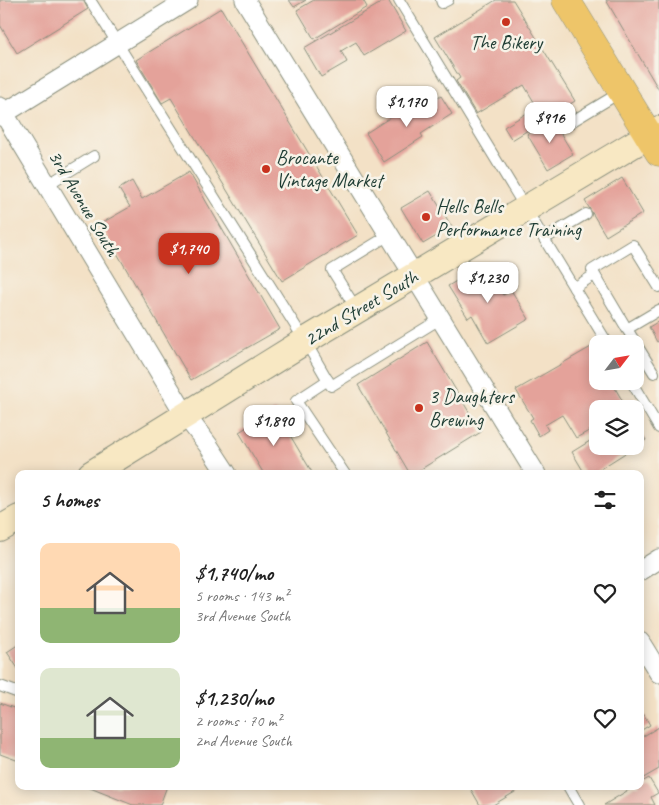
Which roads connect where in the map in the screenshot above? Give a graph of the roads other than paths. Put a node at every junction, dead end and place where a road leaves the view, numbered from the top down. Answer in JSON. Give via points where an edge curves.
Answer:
{"nodes":[{"id":1,"x":90,"y":0,"type":"edge"},
{"id":2,"x":188,"y":0,"type":"edge"},
{"id":3,"x":245,"y":0,"type":"edge"},
{"id":4,"x":399,"y":0,"type":"edge"},
{"id":5,"x":440,"y":0,"type":"edge"},
{"id":6,"x":448,"y":0,"type":"edge"},
{"id":7,"x":566,"y":0,"type":"edge"},
{"id":8,"x":116,"y":44,"type":"junction"},
{"id":9,"x":622,"y":91,"type":"junction"},
{"id":10,"x":1,"y":112,"type":"edge"},
{"id":11,"x":566,"y":125,"type":"dead end"},
{"id":12,"x":656,"y":139,"type":"edge"},
{"id":13,"x":94,"y":156,"type":"dead end"},
{"id":14,"x":47,"y":185,"type":"junction"},
{"id":15,"x":526,"y":209,"type":"junction"},
{"id":16,"x":586,"y":214,"type":"dead end"},
{"id":17,"x":389,"y":235,"type":"junction"},
{"id":18,"x":544,"y":239,"type":"junction"},
{"id":19,"x":594,"y":275,"type":"junction"},
{"id":20,"x":414,"y":276,"type":"junction"},
{"id":21,"x":659,"y":287,"type":"edge"},
{"id":22,"x":574,"y":288,"type":"junction"},
{"id":23,"x":357,"y":310,"type":"junction"},
{"id":24,"x":659,"y":310,"type":"edge"},
{"id":25,"x":440,"y":319,"type":"junction"},
{"id":26,"x":628,"y":330,"type":"junction"},
{"id":27,"x":603,"y":335,"type":"edge"},
{"id":28,"x":305,"y":341,"type":"junction"},
{"id":29,"x":654,"y":373,"type":"dead end"},
{"id":30,"x":330,"y":383,"type":"junction"},
{"id":31,"x":636,"y":390,"type":"edge"},
{"id":32,"x":186,"y":416,"type":"junction"},
{"id":33,"x":659,"y":428,"type":"edge"},
{"id":34,"x":98,"y":470,"type":"edge"},
{"id":35,"x":224,"y":470,"type":"edge"},
{"id":36,"x":342,"y":470,"type":"edge"},
{"id":37,"x":534,"y":470,"type":"edge"},
{"id":38,"x":15,"y":520,"type":"edge"},
{"id":39,"x":0,"y":529,"type":"edge"},
{"id":40,"x":659,"y":559,"type":"edge"},
{"id":41,"x":644,"y":568,"type":"edge"},
{"id":42,"x":644,"y":649,"type":"edge"},
{"id":43,"x":659,"y":673,"type":"edge"},
{"id":44,"x":0,"y":686,"type":"edge"},
{"id":45,"x":15,"y":692,"type":"edge"},
{"id":46,"x":570,"y":790,"type":"edge"},
{"id":47,"x":579,"y":805,"type":"edge"}],
"edges":[{"from":1,"to":8,"type":"lane"},
{"from":2,"to":8,"type":"street"},
{"from":3,"to":17,"type":"street"},
{"from":4,"to":15,"type":"lane"},
{"from":5,"to":6,"type":"lane","via":[[442,3]]},
{"from":7,"to":9,"type":"main road"},
{"from":8,"to":10,"type":"street"},
{"from":8,"to":28,"type":"lane"},
{"from":9,"to":11,"type":"lane"},
{"from":9,"to":12,"type":"main road"},
{"from":10,"to":14,"type":"street","name":"3rd Avenue South"},
{"from":12,"to":15,"type":"street","name":"22nd Street South"},
{"from":13,"to":14,"type":"lane"},
{"from":14,"to":32,"type":"street","name":"3rd Avenue South"},
{"from":15,"to":18,"type":"lane"},
{"from":15,"to":20,"type":"street","name":"22nd Street South"},
{"from":16,"to":18,"type":"lane"},
{"from":17,"to":20,"type":"street"},
{"from":17,"to":23,"type":"lane","via":[[332,270]]},
{"from":18,"to":22,"type":"lane"},
{"from":19,"to":21,"type":"lane","via":[[592,270],[633,245]]},
{"from":19,"to":22,"type":"lane"},
{"from":19,"to":26,"type":"lane"},
{"from":20,"to":23,"type":"street","name":"22nd Street South"},
{"from":20,"to":25,"type":"street"},
{"from":22,"to":27,"type":"lane"},
{"from":23,"to":28,"type":"street","name":"22nd Street South"},
{"from":24,"to":26,"type":"lane"},
{"from":25,"to":30,"type":"lane"},
{"from":25,"to":37,"type":"street"},
{"from":26,"to":29,"type":"lane"},
{"from":28,"to":30,"type":"lane"},
{"from":28,"to":32,"type":"street","name":"22nd Street South"},
{"from":30,"to":36,"type":"lane","via":[[296,401]]},
{"from":31,"to":33,"type":"lane"},
{"from":32,"to":34,"type":"street","name":"22nd Street South"},
{"from":32,"to":35,"type":"street","name":"3rd Avenue South"},
{"from":38,"to":39,"type":"street"},
{"from":40,"to":41,"type":"street"},
{"from":42,"to":43,"type":"street"},
{"from":44,"to":45,"type":"lane"},
{"from":46,"to":47,"type":"lane"}]}
